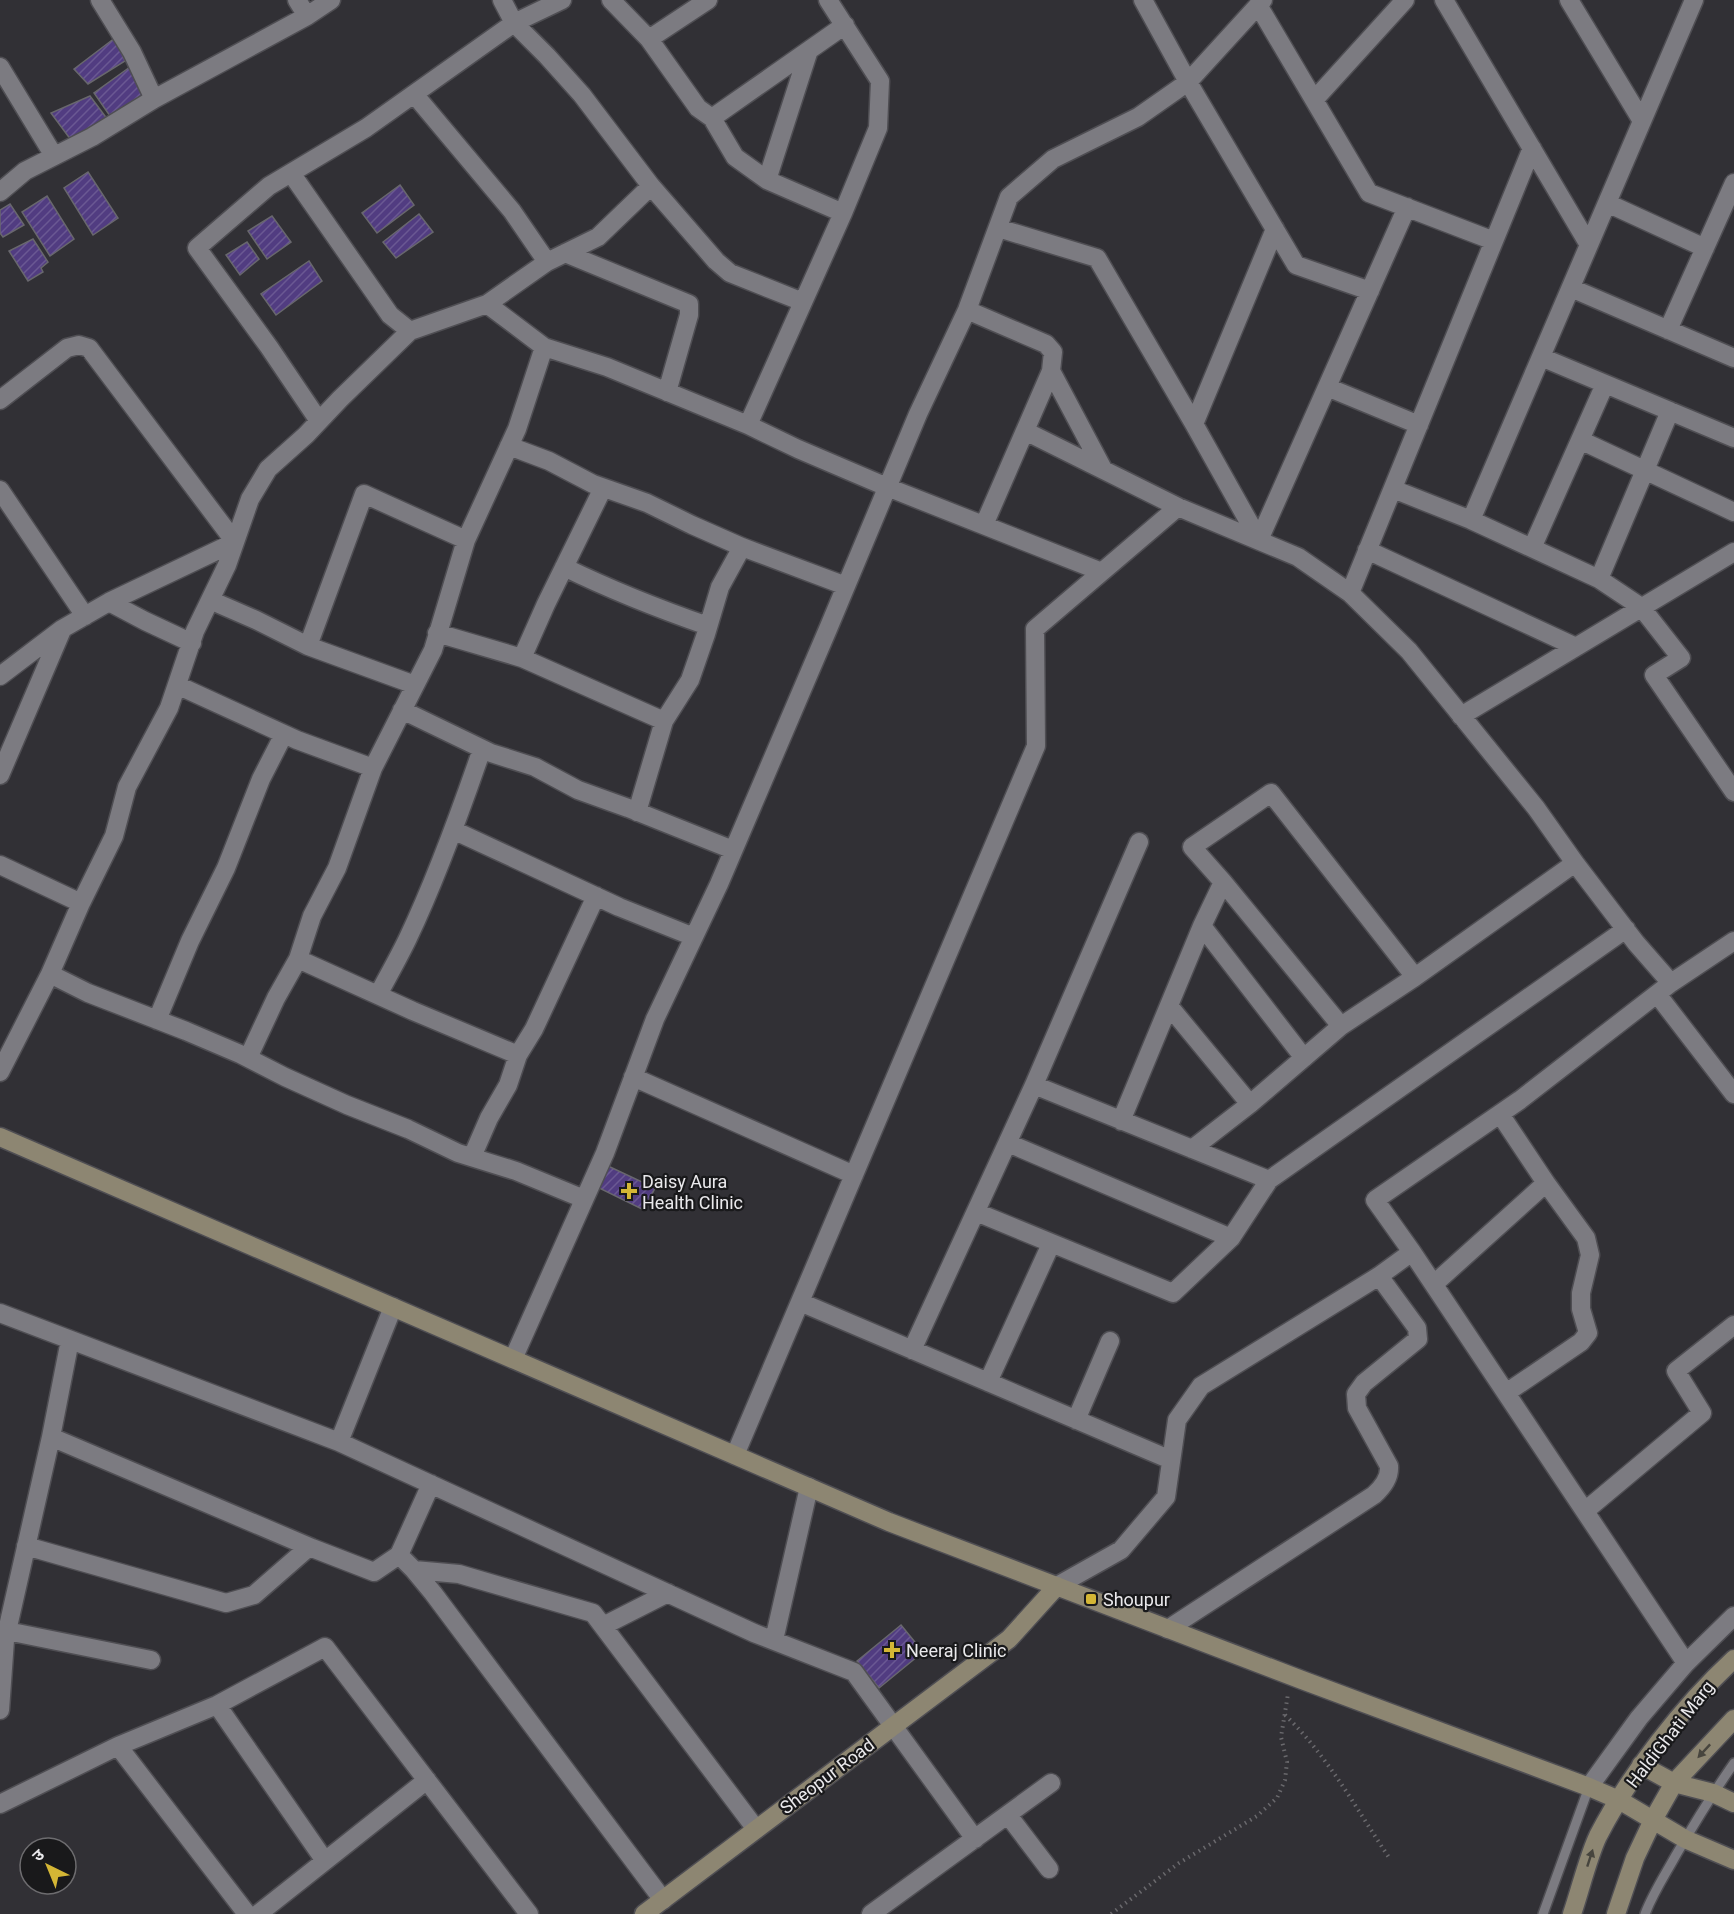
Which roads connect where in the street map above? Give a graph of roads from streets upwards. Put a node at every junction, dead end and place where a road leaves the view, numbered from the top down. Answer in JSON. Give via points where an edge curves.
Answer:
{"nodes":[{"id":1,"x":100,"y":0,"type":"edge"},
{"id":2,"x":297,"y":0,"type":"edge"},
{"id":3,"x":331,"y":0,"type":"edge"},
{"id":4,"x":502,"y":0,"type":"edge"},
{"id":5,"x":562,"y":0,"type":"edge"},
{"id":6,"x":611,"y":0,"type":"edge"},
{"id":7,"x":708,"y":0,"type":"edge"},
{"id":8,"x":828,"y":0,"type":"edge"},
{"id":9,"x":1143,"y":0,"type":"edge"},
{"id":10,"x":1405,"y":0,"type":"edge"},
{"id":11,"x":1444,"y":0,"type":"edge"},
{"id":12,"x":1569,"y":0,"type":"edge"},
{"id":13,"x":1260,"y":3,"type":"edge"},
{"id":14,"x":1690,"y":3,"type":"edge"},
{"id":15,"x":307,"y":16,"type":"junction"},
{"id":16,"x":514,"y":23,"type":"junction"},
{"id":17,"x":845,"y":25,"type":"junction"},
{"id":18,"x":649,"y":39,"type":"junction"},
{"id":19,"x":809,"y":50,"type":"junction"},
{"id":20,"x":0,"y":67,"type":"edge"},
{"id":21,"x":1188,"y":82,"type":"junction"},
{"id":22,"x":414,"y":94,"type":"junction"},
{"id":23,"x":154,"y":99,"type":"junction"},
{"id":24,"x":1315,"y":99,"type":"junction"},
{"id":25,"x":712,"y":118,"type":"junction"},
{"id":26,"x":1642,"y":121,"type":"junction"},
{"id":27,"x":1532,"y":148,"type":"junction"},
{"id":28,"x":54,"y":156,"type":"junction"},
{"id":29,"x":291,"y":173,"type":"junction"},
{"id":30,"x":767,"y":180,"type":"junction"},
{"id":31,"x":1734,"y":183,"type":"edge"},
{"id":32,"x":651,"y":186,"type":"junction"},
{"id":33,"x":0,"y":192,"type":"edge"},
{"id":34,"x":1607,"y":203,"type":"junction"},
{"id":35,"x":1407,"y":207,"type":"junction"},
{"id":36,"x":843,"y":213,"type":"junction"},
{"id":37,"x":998,"y":228,"type":"junction"},
{"id":38,"x":1275,"y":229,"type":"junction"},
{"id":39,"x":1494,"y":241,"type":"junction"},
{"id":40,"x":1589,"y":245,"type":"junction"},
{"id":41,"x":1705,"y":248,"type":"junction"},
{"id":42,"x":565,"y":253,"type":"junction"},
{"id":43,"x":547,"y":262,"type":"junction"},
{"id":44,"x":1571,"y":288,"type":"junction"},
{"id":45,"x":1370,"y":291,"type":"junction"},
{"id":46,"x":803,"y":302,"type":"junction"},
{"id":47,"x":488,"y":304,"type":"junction"},
{"id":48,"x":967,"y":310,"type":"junction"},
{"id":49,"x":1668,"y":330,"type":"junction"},
{"id":50,"x":410,"y":331,"type":"junction"},
{"id":51,"x":544,"y":347,"type":"junction"},
{"id":52,"x":1541,"y":357,"type":"junction"},
{"id":53,"x":1734,"y":358,"type":"edge"},
{"id":54,"x":1051,"y":372,"type":"junction"},
{"id":55,"x":1605,"y":384,"type":"junction"},
{"id":56,"x":1327,"y":387,"type":"junction"},
{"id":57,"x":667,"y":392,"type":"junction"},
{"id":58,"x":0,"y":400,"type":"edge"},
{"id":59,"x":1670,"y":411,"type":"junction"},
{"id":60,"x":319,"y":421,"type":"junction"},
{"id":61,"x":1194,"y":424,"type":"junction"},
{"id":62,"x":748,"y":425,"type":"junction"},
{"id":63,"x":1419,"y":425,"type":"junction"},
{"id":64,"x":1025,"y":431,"type":"junction"},
{"id":65,"x":1734,"y":438,"type":"edge"},
{"id":66,"x":1580,"y":440,"type":"junction"},
{"id":67,"x":509,"y":446,"type":"junction"},
{"id":68,"x":1103,"y":469,"type":"junction"},
{"id":69,"x":1645,"y":470,"type":"junction"},
{"id":70,"x":887,"y":487,"type":"junction"},
{"id":71,"x":603,"y":488,"type":"junction"},
{"id":72,"x":1393,"y":489,"type":"junction"},
{"id":73,"x":0,"y":490,"type":"edge"},
{"id":74,"x":1178,"y":507,"type":"junction"},
{"id":75,"x":1734,"y":512,"type":"edge"},
{"id":76,"x":1471,"y":520,"type":"junction"},
{"id":77,"x":984,"y":525,"type":"junction"},
{"id":78,"x":466,"y":540,"type":"junction"},
{"id":79,"x":1259,"y":540,"type":"junction"},
{"id":80,"x":235,"y":542,"type":"junction"},
{"id":81,"x":742,"y":547,"type":"junction"},
{"id":82,"x":1532,"y":548,"type":"junction"},
{"id":83,"x":1367,"y":550,"type":"junction"},
{"id":84,"x":1734,"y":552,"type":"edge"},
{"id":85,"x":564,"y":567,"type":"junction"},
{"id":86,"x":1102,"y":572,"type":"junction"},
{"id":87,"x":1599,"y":579,"type":"junction"},
{"id":88,"x":846,"y":586,"type":"junction"},
{"id":89,"x":1350,"y":593,"type":"junction"},
{"id":90,"x":210,"y":600,"type":"junction"},
{"id":91,"x":109,"y":602,"type":"junction"},
{"id":92,"x":1641,"y":607,"type":"junction"},
{"id":93,"x":85,"y":616,"type":"junction"},
{"id":94,"x":708,"y":626,"type":"junction"},
{"id":95,"x":62,"y":629,"type":"junction"},
{"id":96,"x":437,"y":633,"type":"junction"},
{"id":97,"x":192,"y":643,"type":"junction"},
{"id":98,"x":308,"y":646,"type":"junction"},
{"id":99,"x":1576,"y":647,"type":"junction"},
{"id":100,"x":522,"y":658,"type":"junction"},
{"id":101,"x":0,"y":676,"type":"edge"},
{"id":102,"x":177,"y":685,"type":"junction"},
{"id":103,"x":415,"y":685,"type":"junction"},
{"id":104,"x":402,"y":710,"type":"junction"},
{"id":105,"x":1461,"y":716,"type":"junction"},
{"id":106,"x":664,"y":721,"type":"junction"},
{"id":107,"x":284,"y":734,"type":"junction"},
{"id":108,"x":482,"y":749,"type":"junction"},
{"id":109,"x":374,"y":768,"type":"junction"},
{"id":110,"x":0,"y":775,"type":"edge"},
{"id":111,"x":1734,"y":792,"type":"edge"},
{"id":112,"x":637,"y":812,"type":"junction"},
{"id":113,"x":453,"y":830,"type":"junction"},
{"id":114,"x":1139,"y":842,"type":"dead end"},
{"id":115,"x":733,"y":850,"type":"junction"},
{"id":116,"x":1575,"y":862,"type":"junction"},
{"id":117,"x":0,"y":865,"type":"edge"},
{"id":118,"x":1223,"y":882,"type":"junction"},
{"id":119,"x":596,"y":896,"type":"junction"},
{"id":120,"x":81,"y":903,"type":"junction"},
{"id":121,"x":1202,"y":927,"type":"junction"},
{"id":122,"x":1626,"y":929,"type":"junction"},
{"id":123,"x":694,"y":937,"type":"junction"},
{"id":124,"x":1734,"y":941,"type":"edge"},
{"id":125,"x":298,"y":959,"type":"junction"},
{"id":126,"x":50,"y":974,"type":"junction"},
{"id":127,"x":1415,"y":977,"type":"junction"},
{"id":128,"x":1664,"y":989,"type":"junction"},
{"id":129,"x":378,"y":995,"type":"junction"},
{"id":130,"x":1169,"y":1006,"type":"junction"},
{"id":131,"x":157,"y":1020,"type":"junction"},
{"id":132,"x":1341,"y":1026,"type":"junction"},
{"id":133,"x":518,"y":1055,"type":"junction"},
{"id":134,"x":248,"y":1058,"type":"junction"},
{"id":135,"x":1304,"y":1058,"type":"junction"},
{"id":136,"x":0,"y":1072,"type":"edge"},
{"id":137,"x":633,"y":1077,"type":"junction"},
{"id":138,"x":1034,"y":1085,"type":"junction"},
{"id":139,"x":1734,"y":1094,"type":"edge"},
{"id":140,"x":1250,"y":1104,"type":"junction"},
{"id":141,"x":1500,"y":1114,"type":"junction"},
{"id":142,"x":1120,"y":1121,"type":"junction"},
{"id":143,"x":0,"y":1137,"type":"edge"},
{"id":144,"x":1008,"y":1143,"type":"junction"},
{"id":145,"x":1192,"y":1149,"type":"junction"},
{"id":146,"x":472,"y":1157,"type":"junction"},
{"id":147,"x":854,"y":1175,"type":"junction"},
{"id":148,"x":1269,"y":1180,"type":"junction"},
{"id":149,"x":1546,"y":1183,"type":"junction"},
{"id":150,"x":584,"y":1199,"type":"junction"},
{"id":151,"x":976,"y":1212,"type":"junction"},
{"id":152,"x":1231,"y":1238,"type":"junction"},
{"id":153,"x":1051,"y":1244,"type":"junction"},
{"id":154,"x":1412,"y":1252,"type":"junction"},
{"id":155,"x":1379,"y":1276,"type":"junction"},
{"id":156,"x":1434,"y":1284,"type":"junction"},
{"id":157,"x":800,"y":1302,"type":"junction"},
{"id":158,"x":393,"y":1307,"type":"junction"},
{"id":159,"x":0,"y":1313,"type":"edge"},
{"id":160,"x":1734,"y":1325,"type":"edge"},
{"id":161,"x":70,"y":1340,"type":"junction"},
{"id":162,"x":1110,"y":1341,"type":"dead end"},
{"id":163,"x":912,"y":1350,"type":"junction"},
{"id":164,"x":513,"y":1359,"type":"junction"},
{"id":165,"x":988,"y":1382,"type":"junction"},
{"id":166,"x":1506,"y":1393,"type":"junction"},
{"id":167,"x":1076,"y":1420,"type":"junction"},
{"id":168,"x":51,"y":1437,"type":"junction"},
{"id":169,"x":339,"y":1442,"type":"junction"},
{"id":170,"x":735,"y":1455,"type":"junction"},
{"id":171,"x":1171,"y":1460,"type":"junction"},
{"id":172,"x":431,"y":1484,"type":"junction"},
{"id":173,"x":809,"y":1487,"type":"junction"},
{"id":174,"x":1585,"y":1511,"type":"junction"},
{"id":175,"x":26,"y":1546,"type":"junction"},
{"id":176,"x":309,"y":1547,"type":"junction"},
{"id":177,"x":399,"y":1555,"type":"junction"},
{"id":178,"x":414,"y":1570,"type":"junction"},
{"id":179,"x":1057,"y":1586,"type":"junction"},
{"id":180,"x":668,"y":1593,"type":"junction"},
{"id":181,"x":1734,"y":1616,"type":"edge"},
{"id":182,"x":603,"y":1626,"type":"junction"},
{"id":183,"x":1168,"y":1629,"type":"junction"},
{"id":184,"x":7,"y":1631,"type":"junction"},
{"id":185,"x":774,"y":1640,"type":"junction"},
{"id":186,"x":1734,"y":1659,"type":"edge"},
{"id":187,"x":151,"y":1660,"type":"dead end"},
{"id":188,"x":1686,"y":1663,"type":"junction"},
{"id":189,"x":217,"y":1705,"type":"junction"},
{"id":190,"x":0,"y":1710,"type":"edge"},
{"id":191,"x":1734,"y":1719,"type":"edge"},
{"id":192,"x":893,"y":1726,"type":"junction"},
{"id":193,"x":118,"y":1746,"type":"junction"},
{"id":194,"x":1641,"y":1765,"type":"junction"},
{"id":195,"x":427,"y":1780,"type":"junction"},
{"id":196,"x":1051,"y":1783,"type":"dead end"},
{"id":197,"x":1674,"y":1783,"type":"junction"},
{"id":198,"x":1589,"y":1787,"type":"junction"},
{"id":199,"x":1619,"y":1800,"type":"junction"},
{"id":200,"x":1734,"y":1803,"type":"edge"},
{"id":201,"x":0,"y":1804,"type":"edge"},
{"id":202,"x":1008,"y":1815,"type":"junction"},
{"id":203,"x":1653,"y":1820,"type":"junction"},
{"id":204,"x":756,"y":1829,"type":"junction"},
{"id":205,"x":975,"y":1839,"type":"junction"},
{"id":206,"x":1734,"y":1860,"type":"edge"},
{"id":207,"x":325,"y":1861,"type":"junction"},
{"id":208,"x":1049,"y":1869,"type":"dead end"},
{"id":209,"x":663,"y":1900,"type":"junction"},
{"id":210,"x":520,"y":1911,"type":"edge"},
{"id":211,"x":247,"y":1914,"type":"edge"},
{"id":212,"x":258,"y":1914,"type":"edge"},
{"id":213,"x":644,"y":1914,"type":"edge"},
{"id":214,"x":871,"y":1914,"type":"edge"},
{"id":215,"x":1572,"y":1914,"type":"edge"},
{"id":216,"x":1616,"y":1914,"type":"edge"}],
"edges":[{"from":1,"to":23,"type":"street","via":[[132,52]]},
{"from":2,"to":15,"type":"street"},
{"from":3,"to":15,"type":"street"},
{"from":4,"to":16,"type":"street"},
{"from":5,"to":16,"type":"street"},
{"from":6,"to":18,"type":"street"},
{"from":7,"to":18,"type":"street"},
{"from":8,"to":17,"type":"street"},
{"from":9,"to":21,"type":"street"},
{"from":10,"to":24,"type":"street"},
{"from":11,"to":27,"type":"street"},
{"from":12,"to":26,"type":"street"},
{"from":13,"to":21,"type":"street"},
{"from":13,"to":24,"type":"street"},
{"from":14,"to":26,"type":"street"},
{"from":15,"to":23,"type":"street"},
{"from":16,"to":22,"type":"street"},
{"from":16,"to":32,"type":"street","via":[[582,95]]},
{"from":17,"to":19,"type":"street"},
{"from":17,"to":36,"type":"street","via":[[880,81],[878,128]]},
{"from":18,"to":25,"type":"street","via":[[698,108]]},
{"from":19,"to":25,"type":"street"},
{"from":19,"to":30,"type":"street"},
{"from":20,"to":28,"type":"street"},
{"from":21,"to":37,"type":"street","via":[[1138,117],[1053,159],[1009,197]]},
{"from":21,"to":38,"type":"street"},
{"from":22,"to":29,"type":"street"},
{"from":22,"to":43,"type":"street","via":[[512,212]]},
{"from":23,"to":28,"type":"street"},
{"from":24,"to":35,"type":"street","via":[[1369,193]]},
{"from":25,"to":30,"type":"street","via":[[735,157]]},
{"from":26,"to":34,"type":"street"},
{"from":27,"to":39,"type":"street"},
{"from":27,"to":40,"type":"street"},
{"from":28,"to":33,"type":"street","via":[[25,171]]},
{"from":29,"to":50,"type":"street","via":[[390,315]]},
{"from":29,"to":60,"type":"street","via":[[269,186],[197,248]]},
{"from":30,"to":36,"type":"street"},
{"from":31,"to":41,"type":"street"},
{"from":32,"to":42,"type":"street","via":[[598,237]]},
{"from":32,"to":46,"type":"street","via":[[730,273]]},
{"from":34,"to":40,"type":"street"},
{"from":34,"to":41,"type":"street"},
{"from":35,"to":39,"type":"street"},
{"from":35,"to":45,"type":"street"},
{"from":36,"to":46,"type":"street"},
{"from":37,"to":48,"type":"street"},
{"from":37,"to":61,"type":"street","via":[[1097,258]]},
{"from":38,"to":45,"type":"street","via":[[1296,265]]},
{"from":38,"to":61,"type":"street"},
{"from":39,"to":63,"type":"street"},
{"from":40,"to":44,"type":"street"},
{"from":41,"to":49,"type":"street"},
{"from":42,"to":43,"type":"street"},
{"from":42,"to":57,"type":"street","via":[[689,304]]},
{"from":43,"to":47,"type":"street"},
{"from":44,"to":49,"type":"street"},
{"from":44,"to":52,"type":"street"},
{"from":45,"to":56,"type":"street"},
{"from":46,"to":62,"type":"street"},
{"from":47,"to":50,"type":"street"},
{"from":47,"to":51,"type":"street"},
{"from":48,"to":54,"type":"street","via":[[1046,344],[1053,352]]},
{"from":48,"to":70,"type":"street"},
{"from":49,"to":53,"type":"street"},
{"from":50,"to":60,"type":"street"},
{"from":51,"to":57,"type":"street"},
{"from":51,"to":67,"type":"street"},
{"from":52,"to":55,"type":"street"},
{"from":52,"to":76,"type":"street"},
{"from":54,"to":64,"type":"street"},
{"from":54,"to":68,"type":"street"},
{"from":55,"to":59,"type":"street"},
{"from":55,"to":66,"type":"street"},
{"from":56,"to":63,"type":"street"},
{"from":56,"to":79,"type":"street"},
{"from":57,"to":62,"type":"street"},
{"from":58,"to":80,"type":"street","via":[[67,348],[89,348]]},
{"from":59,"to":65,"type":"street"},
{"from":59,"to":69,"type":"street"},
{"from":60,"to":80,"type":"street","via":[[268,469],[250,499]]},
{"from":61,"to":79,"type":"street"},
{"from":62,"to":70,"type":"street"},
{"from":63,"to":72,"type":"street"},
{"from":64,"to":68,"type":"street"},
{"from":64,"to":77,"type":"street"},
{"from":66,"to":69,"type":"street"},
{"from":66,"to":82,"type":"street"},
{"from":67,"to":71,"type":"street"},
{"from":67,"to":78,"type":"street"},
{"from":68,"to":74,"type":"street"},
{"from":69,"to":75,"type":"street"},
{"from":69,"to":87,"type":"street"},
{"from":70,"to":77,"type":"street"},
{"from":70,"to":88,"type":"street"},
{"from":71,"to":81,"type":"street","via":[[647,503]]},
{"from":71,"to":85,"type":"street"},
{"from":72,"to":76,"type":"street"},
{"from":72,"to":83,"type":"street"},
{"from":73,"to":93,"type":"street"},
{"from":74,"to":79,"type":"street"},
{"from":74,"to":86,"type":"street"},
{"from":76,"to":82,"type":"street"},
{"from":77,"to":86,"type":"street"},
{"from":78,"to":96,"type":"street"},
{"from":78,"to":98,"type":"street","via":[[364,494]]},
{"from":79,"to":89,"type":"street","via":[[1298,557]]},
{"from":80,"to":90,"type":"street"},
{"from":80,"to":91,"type":"street"},
{"from":81,"to":88,"type":"street"},
{"from":81,"to":94,"type":"street","via":[[720,587]]},
{"from":82,"to":87,"type":"street"},
{"from":83,"to":89,"type":"street"},
{"from":83,"to":99,"type":"street"},
{"from":84,"to":92,"type":"street"},
{"from":85,"to":94,"type":"street"},
{"from":85,"to":100,"type":"street"},
{"from":86,"to":147,"type":"street","via":[[1035,628],[1036,746]]},
{"from":87,"to":92,"type":"street"},
{"from":88,"to":115,"type":"street"},
{"from":89,"to":105,"type":"street","via":[[1409,651]]},
{"from":90,"to":97,"type":"street"},
{"from":90,"to":98,"type":"street"},
{"from":91,"to":93,"type":"street"},
{"from":91,"to":97,"type":"street"},
{"from":92,"to":99,"type":"street"},
{"from":92,"to":111,"type":"street","via":[[1680,658],[1654,675]]},
{"from":93,"to":95,"type":"street"},
{"from":94,"to":106,"type":"street","via":[[690,680]]},
{"from":95,"to":101,"type":"street"},
{"from":95,"to":110,"type":"street"},
{"from":96,"to":100,"type":"street"},
{"from":96,"to":103,"type":"street"},
{"from":97,"to":102,"type":"street"},
{"from":98,"to":103,"type":"street"},
{"from":99,"to":105,"type":"street"},
{"from":100,"to":106,"type":"street"},
{"from":102,"to":107,"type":"street"},
{"from":102,"to":120,"type":"street","via":[[170,708],[127,787],[114,836]]},
{"from":103,"to":104,"type":"street"},
{"from":104,"to":108,"type":"street"},
{"from":104,"to":109,"type":"street"},
{"from":105,"to":116,"type":"street"},
{"from":106,"to":112,"type":"street"},
{"from":107,"to":109,"type":"street"},
{"from":107,"to":131,"type":"street"},
{"from":108,"to":112,"type":"street","via":[[536,767],[578,790]]},
{"from":108,"to":113,"type":"street"},
{"from":109,"to":125,"type":"street"},
{"from":112,"to":115,"type":"street"},
{"from":113,"to":119,"type":"street"},
{"from":113,"to":129,"type":"street","via":[[408,937]]},
{"from":114,"to":138,"type":"street"},
{"from":115,"to":123,"type":"street"},
{"from":116,"to":122,"type":"street"},
{"from":116,"to":127,"type":"street"},
{"from":117,"to":120,"type":"street"},
{"from":118,"to":121,"type":"street"},
{"from":118,"to":127,"type":"street","via":[[1192,847],[1271,793]]},
{"from":118,"to":132,"type":"street"},
{"from":119,"to":123,"type":"street"},
{"from":119,"to":133,"type":"street"},
{"from":120,"to":126,"type":"street"},
{"from":121,"to":130,"type":"street"},
{"from":121,"to":135,"type":"street"},
{"from":122,"to":128,"type":"street"},
{"from":122,"to":148,"type":"street"},
{"from":123,"to":137,"type":"street"},
{"from":124,"to":128,"type":"street"},
{"from":125,"to":129,"type":"street"},
{"from":125,"to":134,"type":"street"},
{"from":126,"to":131,"type":"street"},
{"from":126,"to":136,"type":"street"},
{"from":127,"to":132,"type":"street"},
{"from":128,"to":139,"type":"street"},
{"from":128,"to":141,"type":"street"},
{"from":129,"to":133,"type":"street"},
{"from":130,"to":140,"type":"street"},
{"from":130,"to":142,"type":"street"},
{"from":131,"to":134,"type":"street"},
{"from":132,"to":135,"type":"street"},
{"from":133,"to":146,"type":"street","via":[[508,1085]]},
{"from":134,"to":146,"type":"street"},
{"from":135,"to":140,"type":"street"},
{"from":137,"to":147,"type":"street"},
{"from":137,"to":150,"type":"street"},
{"from":138,"to":142,"type":"street"},
{"from":138,"to":144,"type":"street"},
{"from":140,"to":145,"type":"street"},
{"from":141,"to":149,"type":"street"},
{"from":141,"to":154,"type":"street","via":[[1375,1200]]},
{"from":142,"to":145,"type":"street"},
{"from":143,"to":158,"type":"street"},
{"from":144,"to":151,"type":"street"},
{"from":144,"to":152,"type":"street"},
{"from":145,"to":148,"type":"street"},
{"from":146,"to":150,"type":"street"},
{"from":147,"to":157,"type":"street"},
{"from":148,"to":152,"type":"street"},
{"from":149,"to":156,"type":"street"},
{"from":149,"to":166,"type":"street","via":[[1586,1238],[1590,1256],[1581,1309],[1588,1333],[1581,1342]]},
{"from":150,"to":164,"type":"street"},
{"from":151,"to":153,"type":"street"},
{"from":151,"to":163,"type":"street"},
{"from":152,"to":153,"type":"street","via":[[1173,1293]]},
{"from":153,"to":165,"type":"street"},
{"from":154,"to":155,"type":"street"},
{"from":154,"to":156,"type":"street"},
{"from":155,"to":171,"type":"street","via":[[1201,1386],[1177,1420]]},
{"from":155,"to":183,"type":"street","via":[[1417,1328],[1418,1340],[1356,1394],[1357,1408],[1389,1466],[1390,1474],[1382,1488]]},
{"from":156,"to":166,"type":"street"},
{"from":157,"to":163,"type":"street"},
{"from":157,"to":170,"type":"street"},
{"from":158,"to":164,"type":"street"},
{"from":158,"to":169,"type":"street"},
{"from":159,"to":161,"type":"street"},
{"from":160,"to":174,"type":"street","via":[[1676,1371],[1702,1413]]},
{"from":161,"to":168,"type":"street"},
{"from":161,"to":169,"type":"street"},
{"from":162,"to":167,"type":"street"},
{"from":163,"to":165,"type":"street"},
{"from":164,"to":170,"type":"street"},
{"from":165,"to":167,"type":"street"},
{"from":166,"to":174,"type":"street"},
{"from":167,"to":171,"type":"street"},
{"from":168,"to":175,"type":"street"},
{"from":168,"to":176,"type":"street"},
{"from":169,"to":172,"type":"street"},
{"from":170,"to":173,"type":"street"},
{"from":171,"to":179,"type":"street","via":[[1166,1497],[1121,1550]]},
{"from":172,"to":177,"type":"street"},
{"from":172,"to":180,"type":"street"},
{"from":173,"to":179,"type":"street"},
{"from":173,"to":185,"type":"street"},
{"from":174,"to":188,"type":"street"},
{"from":175,"to":176,"type":"street","via":[[226,1603],[254,1595]]},
{"from":175,"to":184,"type":"street"},
{"from":176,"to":177,"type":"street","via":[[374,1572]]},
{"from":177,"to":178,"type":"street"},
{"from":178,"to":182,"type":"street","via":[[459,1574],[593,1613]]},
{"from":178,"to":209,"type":"street"},
{"from":179,"to":183,"type":"street"},
{"from":179,"to":192,"type":"street","name":"Sheopur Road","via":[[1009,1639]]},
{"from":180,"to":182,"type":"street"},
{"from":180,"to":185,"type":"street"},
{"from":181,"to":188,"type":"street"},
{"from":182,"to":204,"type":"street"},
{"from":183,"to":198,"type":"street"},
{"from":184,"to":187,"type":"street"},
{"from":184,"to":190,"type":"street"},
{"from":185,"to":192,"type":"street","via":[[854,1672]]},
{"from":186,"to":194,"type":"street","name":"HaldiGhati Marg","via":[[1710,1681]]},
{"from":188,"to":198,"type":"street","via":[[1639,1718]]},
{"from":189,"to":193,"type":"street"},
{"from":189,"to":195,"type":"street","via":[[325,1647]]},
{"from":189,"to":207,"type":"street"},
{"from":191,"to":197,"type":"street","name":"HaldiGhati Marg","one_way":true},
{"from":192,"to":204,"type":"street","name":"Sheopur Road"},
{"from":192,"to":205,"type":"street"},
{"from":193,"to":201,"type":"street"},
{"from":193,"to":211,"type":"street"},
{"from":194,"to":197,"type":"street"},
{"from":194,"to":199,"type":"street","name":"HaldiGhati Marg"},
{"from":195,"to":207,"type":"street"},
{"from":195,"to":210,"type":"street"},
{"from":196,"to":202,"type":"street"},
{"from":197,"to":200,"type":"street"},
{"from":197,"to":203,"type":"street","name":"HaldiGhati Marg"},
{"from":198,"to":199,"type":"street"},
{"from":199,"to":203,"type":"street"},
{"from":215,"to":199,"type":"street","name":"HaldiGhati Marg","one_way":true,"via":[[1597,1838]]},
{"from":202,"to":205,"type":"street"},
{"from":202,"to":208,"type":"street"},
{"from":203,"to":206,"type":"street"},
{"from":203,"to":216,"type":"street","name":"HaldiGhati Marg"},
{"from":204,"to":209,"type":"street","name":"Sheopur Road"},
{"from":205,"to":214,"type":"street"},
{"from":207,"to":212,"type":"street"},
{"from":209,"to":213,"type":"street","name":"Sheopur Road"}]}
